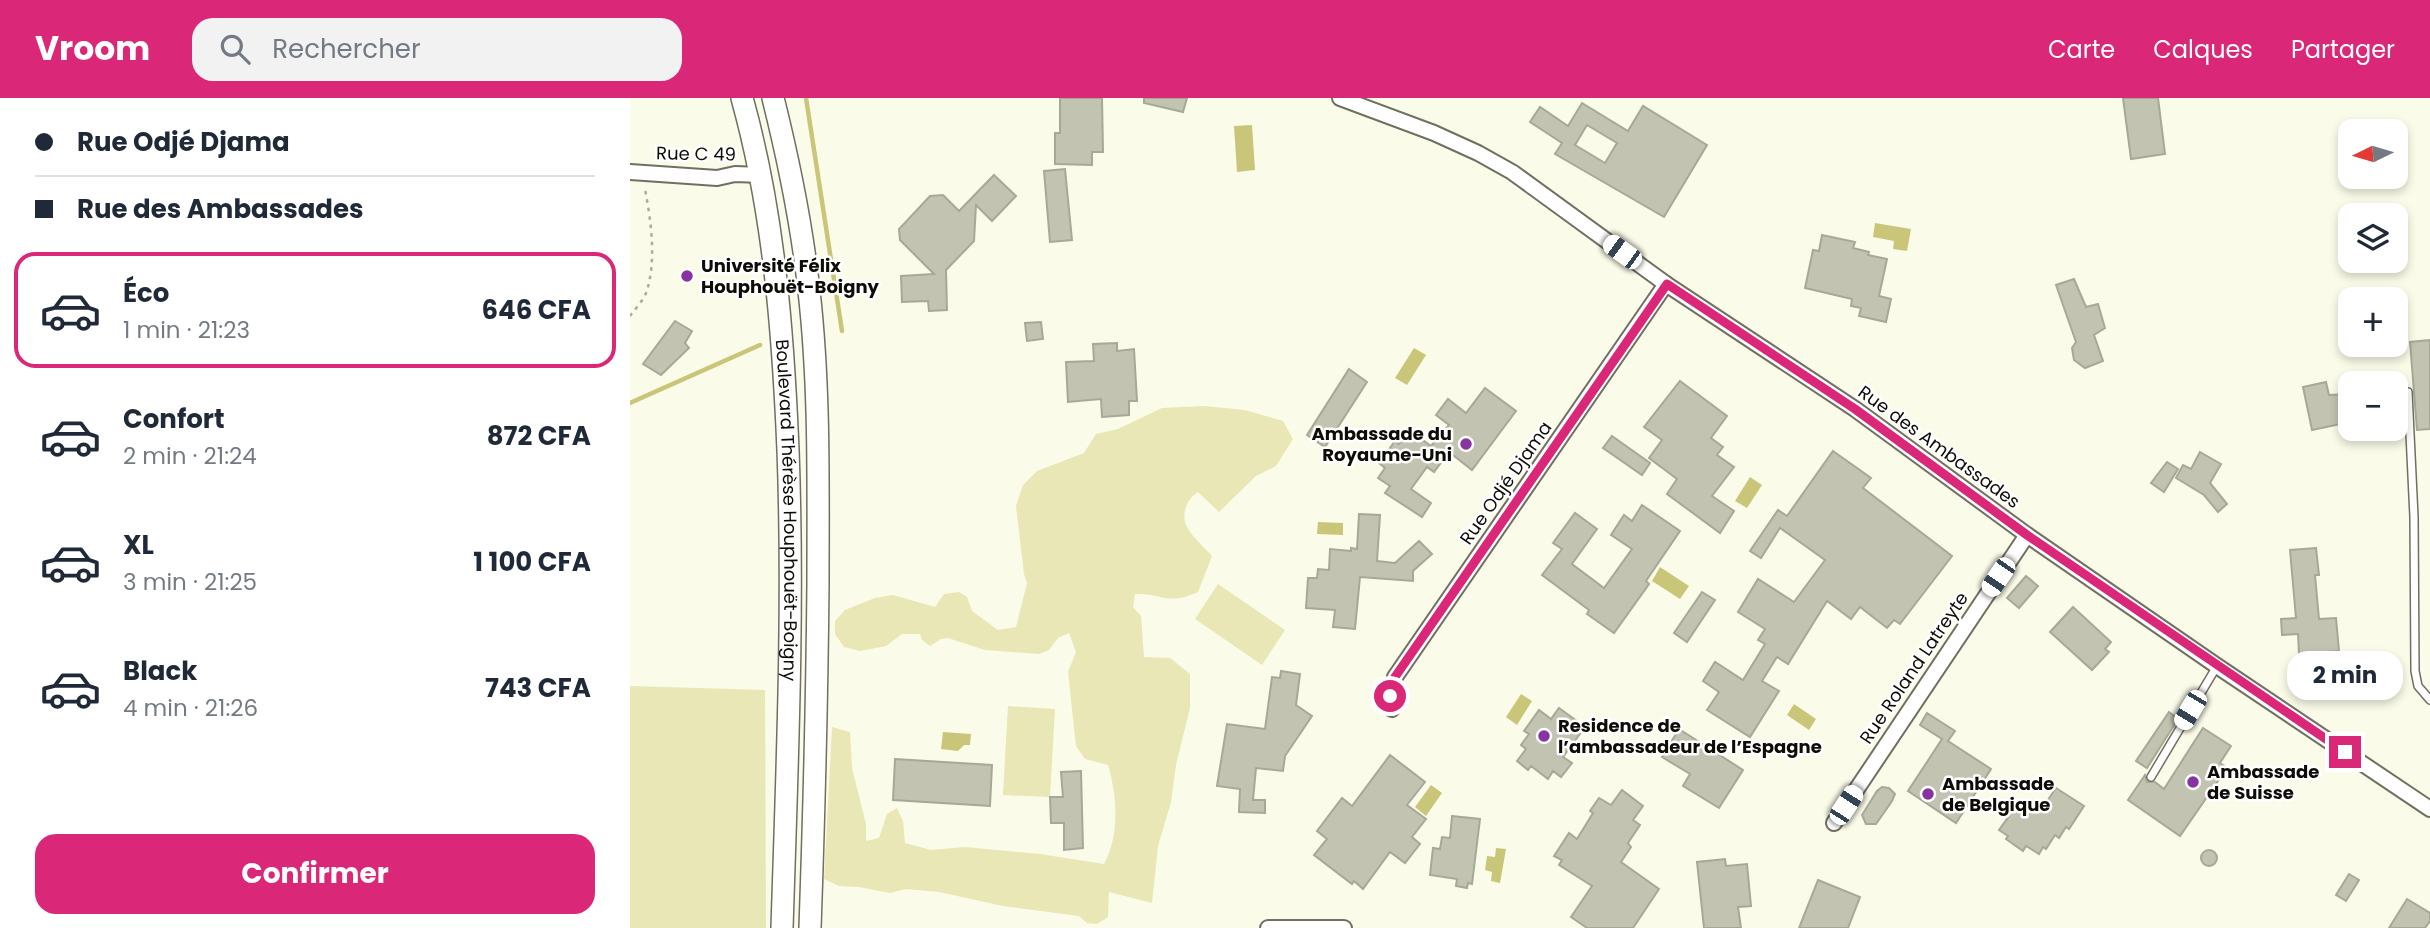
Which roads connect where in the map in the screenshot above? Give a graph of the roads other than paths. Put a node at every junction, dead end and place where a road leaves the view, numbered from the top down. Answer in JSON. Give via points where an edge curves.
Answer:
{"nodes":[{"id":1,"x":742,"y":98,"type":"edge"},
{"id":2,"x":773,"y":98,"type":"edge"},
{"id":3,"x":1340,"y":98,"type":"edge"},
{"id":4,"x":636,"y":172,"type":"edge"},
{"id":5,"x":762,"y":175,"type":"junction"},
{"id":6,"x":1667,"y":284,"type":"junction"},
{"id":7,"x":2408,"y":392,"type":"dead end"},
{"id":8,"x":2027,"y":535,"type":"junction"},
{"id":9,"x":2217,"y":666,"type":"junction"},
{"id":10,"x":2430,"y":700,"type":"edge"},
{"id":11,"x":1392,"y":709,"type":"dead end"},
{"id":12,"x":2151,"y":777,"type":"dead end"},
{"id":13,"x":2430,"y":809,"type":"edge"},
{"id":14,"x":1834,"y":823,"type":"dead end"},
{"id":15,"x":782,"y":928,"type":"edge"},
{"id":16,"x":810,"y":928,"type":"edge"},
{"id":17,"x":1268,"y":928,"type":"edge"},
{"id":18,"x":1344,"y":928,"type":"edge"}],
"edges":[{"from":1,"to":5,"type":"main road","name":"Boulevard Thérèse Houphouët-Boigny"},
{"from":2,"to":16,"type":"main road","name":"Boulevard Thérèse Houphouët-Boigny","via":[[802,237],[815,367],[817,722]]},
{"from":3,"to":6,"type":"street","name":"Rue des Ambassades","via":[[1434,133],[1512,172]]},
{"from":4,"to":5,"type":"street","name":"Rue C 49","via":[[717,178]]},
{"from":5,"to":15,"type":"main road","name":"Boulevard Thérèse Houphouët-Boigny","via":[[780,298],[791,527]]},
{"from":6,"to":8,"type":"street","name":"Rue des Ambassades","via":[[1855,409]]},
{"from":6,"to":11,"type":"street","name":"Rue Odjé Djama","via":[[1395,677]]},
{"from":7,"to":10,"type":"lane","via":[[2415,671],[2418,686]]},
{"from":8,"to":9,"type":"street","name":"Rue des Ambassades"},
{"from":8,"to":14,"type":"street","name":"Rue Roland Latreyte"},
{"from":9,"to":12,"type":"lane"},
{"from":9,"to":13,"type":"street","name":"Rue des Ambassades"},
{"from":17,"to":18,"type":"street"}]}
